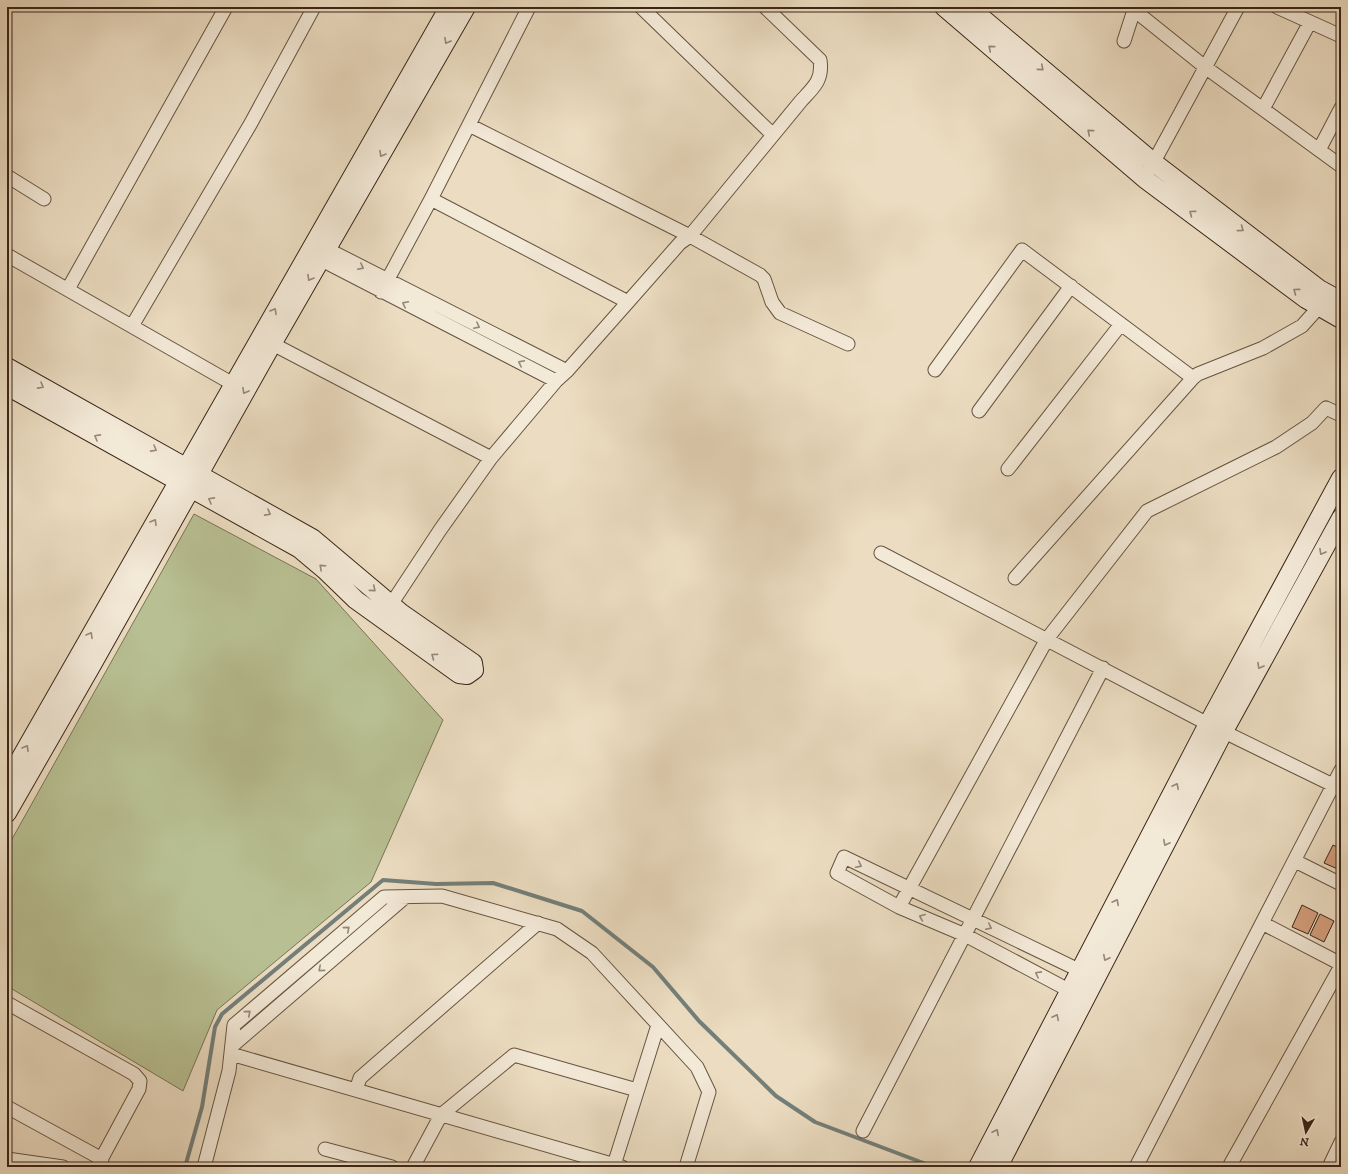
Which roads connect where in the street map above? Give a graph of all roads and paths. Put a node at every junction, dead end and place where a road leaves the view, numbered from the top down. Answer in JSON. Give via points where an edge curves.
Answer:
{"nodes":[{"id":1,"x":226,"y":7,"type":"edge"},
{"id":2,"x":314,"y":7,"type":"edge"},
{"id":3,"x":449,"y":7,"type":"edge"},
{"id":4,"x":466,"y":7,"type":"edge"},
{"id":5,"x":528,"y":7,"type":"edge"},
{"id":6,"x":641,"y":7,"type":"edge"},
{"id":7,"x":765,"y":7,"type":"edge"},
{"id":8,"x":944,"y":7,"type":"edge"},
{"id":9,"x":1238,"y":7,"type":"edge"},
{"id":10,"x":1277,"y":7,"type":"edge"},
{"id":11,"x":1135,"y":8,"type":"edge"},
{"id":12,"x":974,"y":18,"type":"edge"},
{"id":13,"x":1310,"y":22,"type":"junction"},
{"id":14,"x":1341,"y":36,"type":"edge"},
{"id":15,"x":1124,"y":40,"type":"dead end"},
{"id":16,"x":1205,"y":67,"type":"junction"},
{"id":17,"x":1341,"y":108,"type":"edge"},
{"id":18,"x":1263,"y":109,"type":"junction"},
{"id":19,"x":469,"y":125,"type":"junction"},
{"id":20,"x":773,"y":135,"type":"junction"},
{"id":21,"x":1319,"y":150,"type":"junction"},
{"id":22,"x":1153,"y":162,"type":"junction"},
{"id":23,"x":1341,"y":166,"type":"edge"},
{"id":24,"x":7,"y":176,"type":"edge"},
{"id":25,"x":1145,"y":179,"type":"junction"},
{"id":26,"x":44,"y":199,"type":"dead end"},
{"id":27,"x":431,"y":199,"type":"junction"},
{"id":28,"x":690,"y":236,"type":"junction"},
{"id":29,"x":317,"y":251,"type":"junction"},
{"id":30,"x":7,"y":255,"type":"edge"},
{"id":31,"x":388,"y":280,"type":"junction"},
{"id":32,"x":1070,"y":286,"type":"junction"},
{"id":33,"x":68,"y":289,"type":"junction"},
{"id":34,"x":381,"y":292,"type":"junction"},
{"id":35,"x":1341,"y":300,"type":"edge"},
{"id":36,"x":628,"y":302,"type":"junction"},
{"id":37,"x":1320,"y":306,"type":"junction"},
{"id":38,"x":1341,"y":318,"type":"edge"},
{"id":39,"x":1121,"y":324,"type":"junction"},
{"id":40,"x":132,"y":326,"type":"junction"},
{"id":41,"x":266,"y":341,"type":"junction"},
{"id":42,"x":848,"y":344,"type":"dead end"},
{"id":43,"x":7,"y":367,"type":"edge"},
{"id":44,"x":935,"y":370,"type":"dead end"},
{"id":45,"x":566,"y":372,"type":"junction"},
{"id":46,"x":1193,"y":378,"type":"junction"},
{"id":47,"x":556,"y":380,"type":"junction"},
{"id":48,"x":233,"y":384,"type":"junction"},
{"id":49,"x":7,"y":386,"type":"edge"},
{"id":50,"x":979,"y":411,"type":"dead end"},
{"id":51,"x":1341,"y":416,"type":"edge"},
{"id":52,"x":492,"y":458,"type":"junction"},
{"id":53,"x":1008,"y":469,"type":"dead end"},
{"id":54,"x":188,"y":478,"type":"junction"},
{"id":55,"x":1341,"y":478,"type":"edge"},
{"id":56,"x":1341,"y":518,"type":"edge"},
{"id":57,"x":881,"y":554,"type":"dead end"},
{"id":58,"x":1015,"y":578,"type":"dead end"},
{"id":59,"x":387,"y":612,"type":"joint"},
{"id":60,"x":1046,"y":639,"type":"junction"},
{"id":61,"x":1103,"y":668,"type":"junction"},
{"id":62,"x":1208,"y":724,"type":"junction"},
{"id":63,"x":1224,"y":731,"type":"junction"},
{"id":64,"x":1341,"y":770,"type":"edge"},
{"id":65,"x":7,"y":782,"type":"edge"},
{"id":66,"x":1337,"y":788,"type":"edge"},
{"id":67,"x":7,"y":813,"type":"edge"},
{"id":68,"x":1294,"y":861,"type":"junction"},
{"id":69,"x":1341,"y":884,"type":"edge"},
{"id":70,"x":909,"y":889,"type":"junction"},
{"id":71,"x":899,"y":907,"type":"junction"},
{"id":72,"x":973,"y":919,"type":"junction"},
{"id":73,"x":538,"y":923,"type":"junction"},
{"id":74,"x":1262,"y":923,"type":"junction"},
{"id":75,"x":964,"y":935,"type":"junction"},
{"id":76,"x":1341,"y":965,"type":"edge"},
{"id":77,"x":1088,"y":975,"type":"junction"},
{"id":78,"x":1077,"y":995,"type":"junction"},
{"id":79,"x":7,"y":1003,"type":"edge"},
{"id":80,"x":658,"y":1025,"type":"junction"},
{"id":81,"x":232,"y":1050,"type":"junction"},
{"id":82,"x":356,"y":1090,"type":"junction"},
{"id":83,"x":638,"y":1090,"type":"junction"},
{"id":84,"x":7,"y":1107,"type":"edge"},
{"id":85,"x":440,"y":1115,"type":"junction"},
{"id":86,"x":863,"y":1131,"type":"dead end"},
{"id":87,"x":1341,"y":1142,"type":"edge"},
{"id":88,"x":325,"y":1149,"type":"dead end"},
{"id":89,"x":7,"y":1159,"type":"edge"},
{"id":90,"x":99,"y":1163,"type":"edge"},
{"id":91,"x":992,"y":1165,"type":"edge"},
{"id":92,"x":618,"y":1166,"type":"edge"},
{"id":93,"x":63,"y":1167,"type":"edge"},
{"id":94,"x":204,"y":1167,"type":"edge"},
{"id":95,"x":392,"y":1167,"type":"edge"},
{"id":96,"x":413,"y":1167,"type":"edge"},
{"id":97,"x":686,"y":1167,"type":"edge"},
{"id":98,"x":1136,"y":1167,"type":"edge"},
{"id":99,"x":1229,"y":1167,"type":"edge"},
{"id":100,"x":1329,"y":1167,"type":"edge"}],
"edges":[{"from":1,"to":33,"type":"street"},
{"from":2,"to":40,"type":"street","via":[[251,123]]},
{"from":3,"to":29,"type":"street"},
{"from":4,"to":29,"type":"street","one_way":true},
{"from":5,"to":19,"type":"street"},
{"from":6,"to":20,"type":"street"},
{"from":7,"to":20,"type":"street","via":[[820,60],[822,71],[817,84]]},
{"from":8,"to":12,"type":"street"},
{"from":9,"to":16,"type":"street"},
{"from":10,"to":13,"type":"street"},
{"from":11,"to":15,"type":"street"},
{"from":11,"to":16,"type":"street"},
{"from":12,"to":22,"type":"street","one_way":true},
{"from":25,"to":12,"type":"street","one_way":true},
{"from":13,"to":14,"type":"street"},
{"from":13,"to":18,"type":"street"},
{"from":16,"to":18,"type":"street"},
{"from":16,"to":22,"type":"street"},
{"from":17,"to":21,"type":"street"},
{"from":18,"to":21,"type":"street"},
{"from":19,"to":27,"type":"street"},
{"from":19,"to":28,"type":"street"},
{"from":20,"to":28,"type":"street"},
{"from":21,"to":23,"type":"street"},
{"from":22,"to":25,"type":"street"},
{"from":22,"to":35,"type":"street","one_way":true,"via":[[1319,289]]},
{"from":24,"to":26,"type":"street"},
{"from":37,"to":25,"type":"street","one_way":true,"via":[[1306,299]]},
{"from":27,"to":31,"type":"street"},
{"from":27,"to":36,"type":"street"},
{"from":28,"to":36,"type":"street","via":[[680,243]]},
{"from":28,"to":42,"type":"street","via":[[760,275],[780,313]]},
{"from":29,"to":31,"type":"street","one_way":true},
{"from":29,"to":34,"type":"street"},
{"from":29,"to":41,"type":"street"},
{"from":30,"to":33,"type":"street"},
{"from":31,"to":34,"type":"street"},
{"from":31,"to":45,"type":"street","one_way":true},
{"from":32,"to":39,"type":"street"},
{"from":32,"to":44,"type":"street","via":[[1022,250]]},
{"from":32,"to":50,"type":"street"},
{"from":33,"to":40,"type":"street"},
{"from":47,"to":34,"type":"street","one_way":true},
{"from":36,"to":45,"type":"street"},
{"from":37,"to":38,"type":"street"},
{"from":37,"to":46,"type":"street","via":[[1302,326],[1262,348]]},
{"from":39,"to":46,"type":"street"},
{"from":39,"to":53,"type":"street"},
{"from":40,"to":48,"type":"street"},
{"from":41,"to":48,"type":"street"},
{"from":41,"to":52,"type":"street"},
{"from":41,"to":54,"type":"street","one_way":true},
{"from":43,"to":54,"type":"street","one_way":true},
{"from":45,"to":47,"type":"street"},
{"from":46,"to":58,"type":"street"},
{"from":47,"to":52,"type":"street"},
{"from":48,"to":54,"type":"street"},
{"from":54,"to":49,"type":"street","one_way":true},
{"from":51,"to":60,"type":"street","via":[[1326,408],[1312,423],[1276,447],[1147,511]]},
{"from":52,"to":59,"type":"street","via":[[440,530]]},
{"from":54,"to":59,"type":"street","via":[[300,549],[356,600]]},
{"from":65,"to":54,"type":"street","one_way":true},
{"from":54,"to":67,"type":"street"},
{"from":55,"to":62,"type":"street"},
{"from":56,"to":63,"type":"street","one_way":true},
{"from":57,"to":60,"type":"street"},
{"from":60,"to":61,"type":"street"},
{"from":60,"to":70,"type":"street"},
{"from":61,"to":62,"type":"street"},
{"from":61,"to":72,"type":"street"},
{"from":62,"to":63,"type":"street"},
{"from":77,"to":62,"type":"street","one_way":true},
{"from":63,"to":66,"type":"street"},
{"from":63,"to":77,"type":"street","one_way":true},
{"from":64,"to":66,"type":"street"},
{"from":66,"to":68,"type":"street"},
{"from":68,"to":69,"type":"street"},
{"from":68,"to":74,"type":"street"},
{"from":70,"to":71,"type":"street"},
{"from":71,"to":70,"type":"street","one_way":true,"via":[[837,873],[844,857]]},
{"from":70,"to":72,"type":"street"},
{"from":75,"to":71,"type":"street","one_way":true},
{"from":72,"to":75,"type":"street"},
{"from":72,"to":77,"type":"street","one_way":true},
{"from":73,"to":80,"type":"street","via":[[557,929],[592,953]]},
{"from":73,"to":81,"type":"street","via":[[442,896],[404,898]]},
{"from":73,"to":82,"type":"street","via":[[360,1078]]},
{"from":74,"to":76,"type":"street"},
{"from":74,"to":98,"type":"street"},
{"from":78,"to":75,"type":"street","one_way":true},
{"from":75,"to":86,"type":"street"},
{"from":76,"to":99,"type":"street"},
{"from":77,"to":78,"type":"street"},
{"from":78,"to":91,"type":"street"},
{"from":79,"to":90,"type":"street","via":[[134,1074],[140,1081],[139,1089]]},
{"from":80,"to":83,"type":"street"},
{"from":80,"to":97,"type":"street","via":[[697,1066],[709,1092]]},
{"from":81,"to":82,"type":"street"},
{"from":81,"to":94,"type":"street"},
{"from":82,"to":85,"type":"street"},
{"from":83,"to":85,"type":"street","via":[[514,1055]]},
{"from":83,"to":92,"type":"street"},
{"from":84,"to":90,"type":"street"},
{"from":85,"to":92,"type":"street"},
{"from":85,"to":96,"type":"street"},
{"from":87,"to":100,"type":"street"},
{"from":88,"to":95,"type":"street"},
{"from":89,"to":93,"type":"street"}]}
